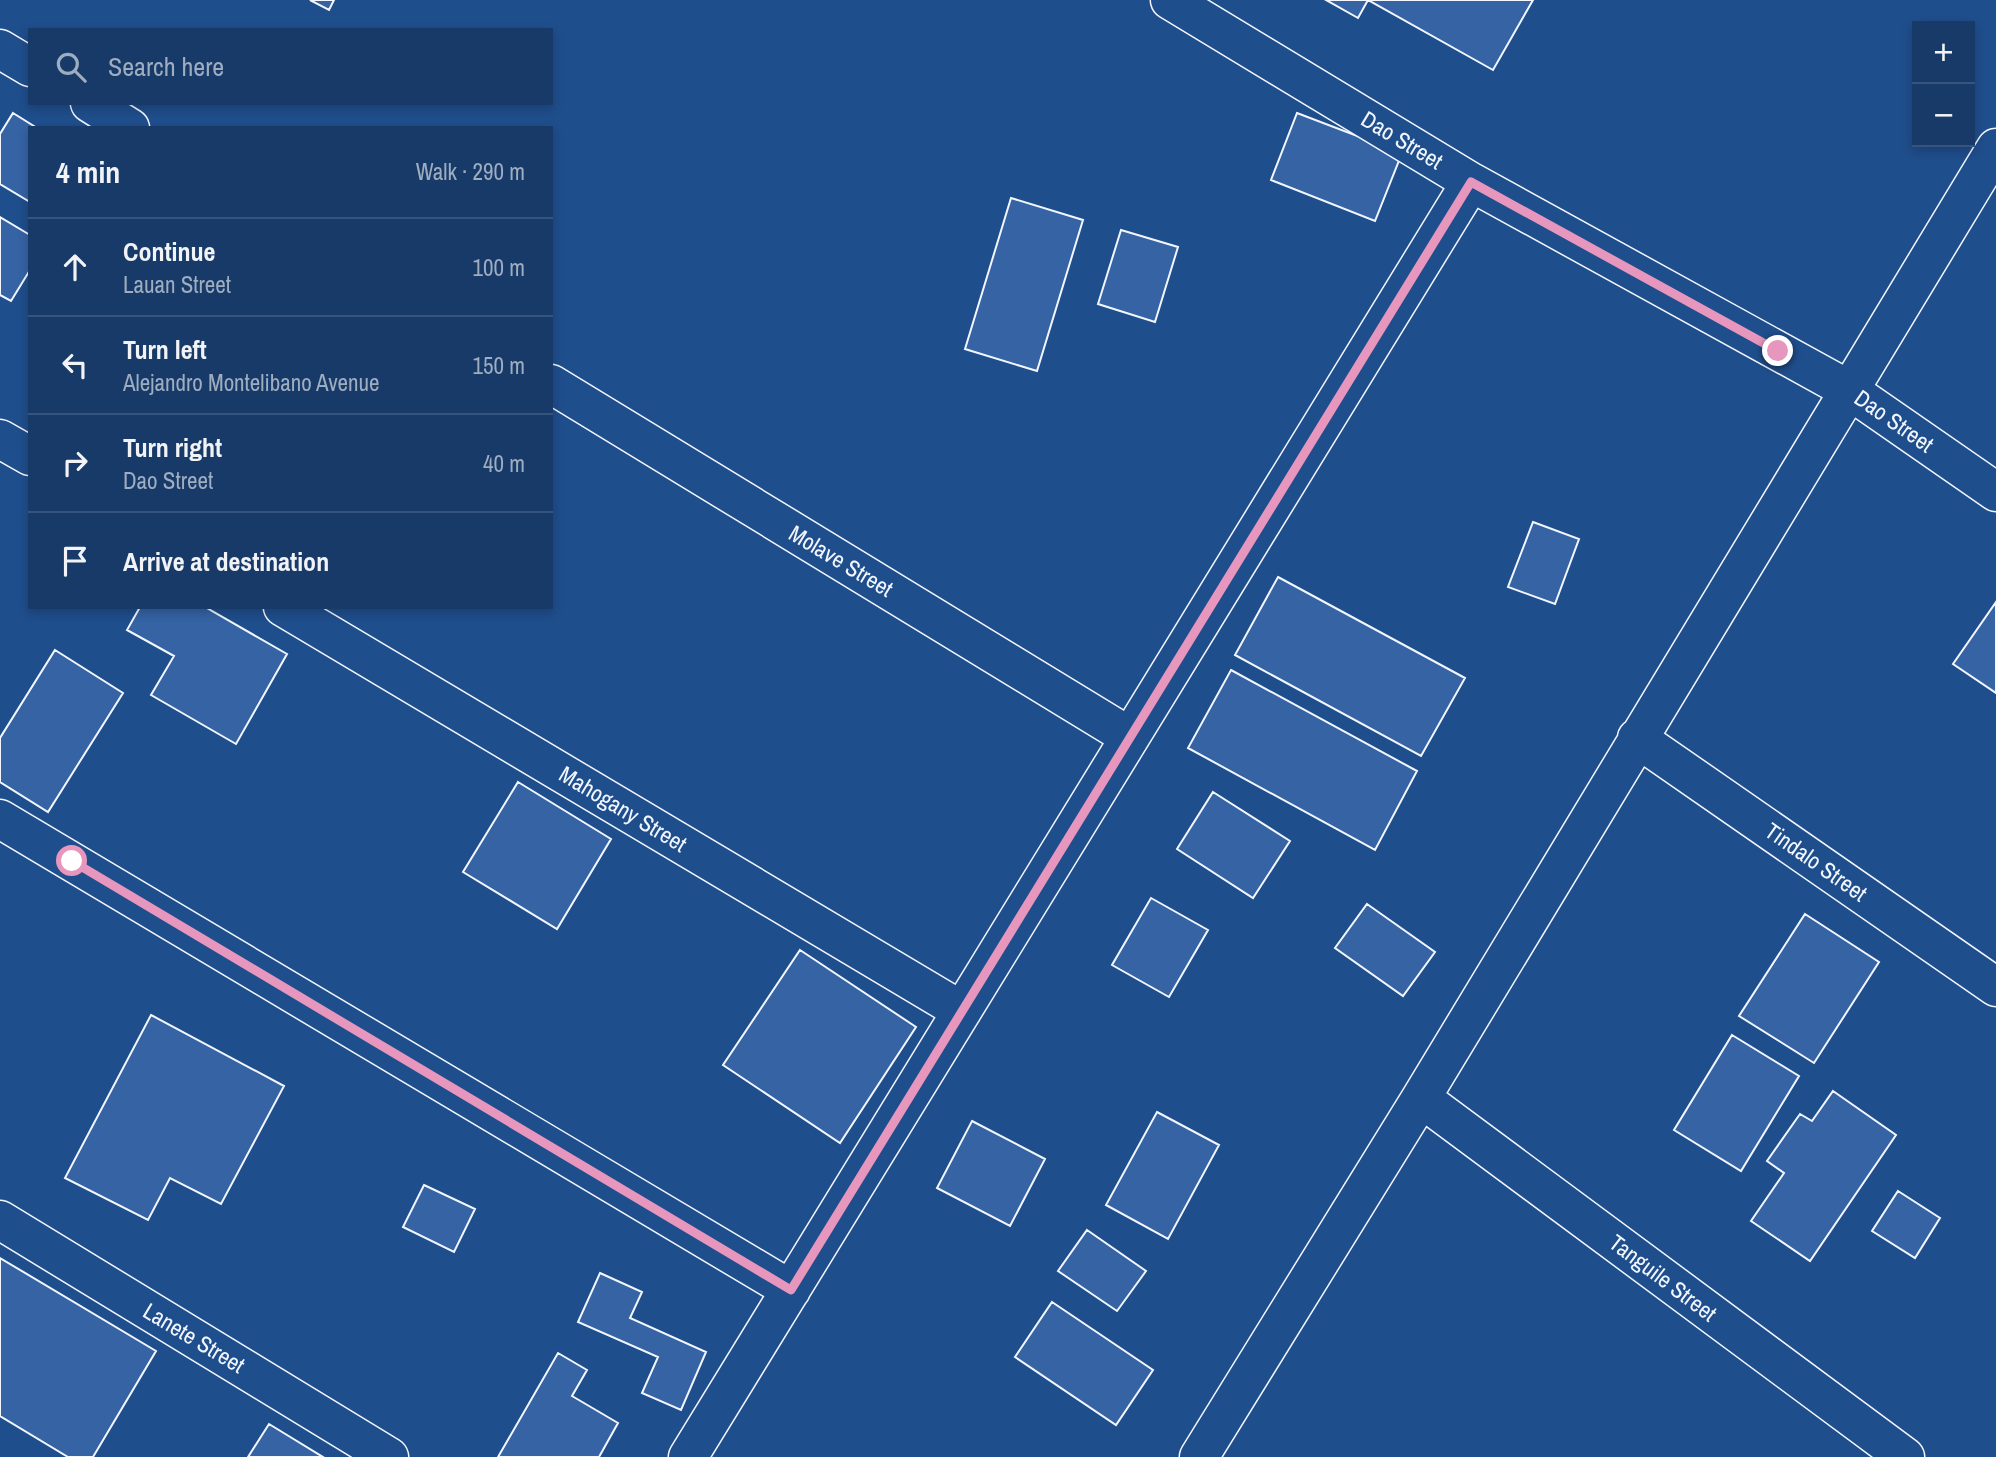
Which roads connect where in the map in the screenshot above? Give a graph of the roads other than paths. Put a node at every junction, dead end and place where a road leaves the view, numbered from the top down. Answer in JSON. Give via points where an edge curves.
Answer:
{"nodes":[{"id":1,"x":1170,"y":0,"type":"edge"},
{"id":2,"x":0,"y":49,"type":"edge"},
{"id":3,"x":28,"y":66,"type":"edge"},
{"id":4,"x":93,"y":105,"type":"edge"},
{"id":5,"x":127,"y":126,"type":"edge"},
{"id":6,"x":1996,"y":148,"type":"edge"},
{"id":7,"x":1471,"y":182,"type":"junction"},
{"id":8,"x":553,"y":385,"type":"edge"},
{"id":9,"x":1849,"y":390,"type":"junction"},
{"id":10,"x":0,"y":439,"type":"edge"},
{"id":11,"x":28,"y":455,"type":"edge"},
{"id":12,"x":1996,"y":492,"type":"edge"},
{"id":13,"x":286,"y":609,"type":"edge"},
{"id":14,"x":1130,"y":737,"type":"junction"},
{"id":15,"x":1637,"y":738,"type":"junction"},
{"id":16,"x":0,"y":819,"type":"edge"},
{"id":17,"x":1996,"y":986,"type":"edge"},
{"id":18,"x":962,"y":1011,"type":"junction"},
{"id":19,"x":1421,"y":1098,"type":"junction"},
{"id":20,"x":0,"y":1220,"type":"edge"},
{"id":21,"x":791,"y":1290,"type":"junction"},
{"id":22,"x":1213,"y":1452,"type":"edge"},
{"id":23,"x":389,"y":1457,"type":"edge"},
{"id":24,"x":688,"y":1457,"type":"edge"},
{"id":25,"x":1905,"y":1457,"type":"edge"}],
"edges":[{"from":1,"to":7,"type":"street","name":"Dao Street"},
{"from":2,"to":3,"type":"street"},
{"from":4,"to":5,"type":"street"},
{"from":6,"to":9,"type":"street"},
{"from":7,"to":9,"type":"street","name":"Dao Street"},
{"from":7,"to":14,"type":"street"},
{"from":8,"to":14,"type":"street","name":"Molave Street"},
{"from":9,"to":12,"type":"street","name":"Dao Street"},
{"from":9,"to":15,"type":"street"},
{"from":10,"to":11,"type":"street"},
{"from":13,"to":18,"type":"street","name":"Mahogany Street"},
{"from":14,"to":18,"type":"street"},
{"from":15,"to":17,"type":"street","name":"Tindalo Street"},
{"from":15,"to":19,"type":"street"},
{"from":16,"to":21,"type":"street"},
{"from":18,"to":21,"type":"street"},
{"from":19,"to":22,"type":"street"},
{"from":19,"to":25,"type":"street","name":"Tanguile Street"},
{"from":20,"to":23,"type":"street","name":"Lanete Street"},
{"from":21,"to":24,"type":"street"}]}
